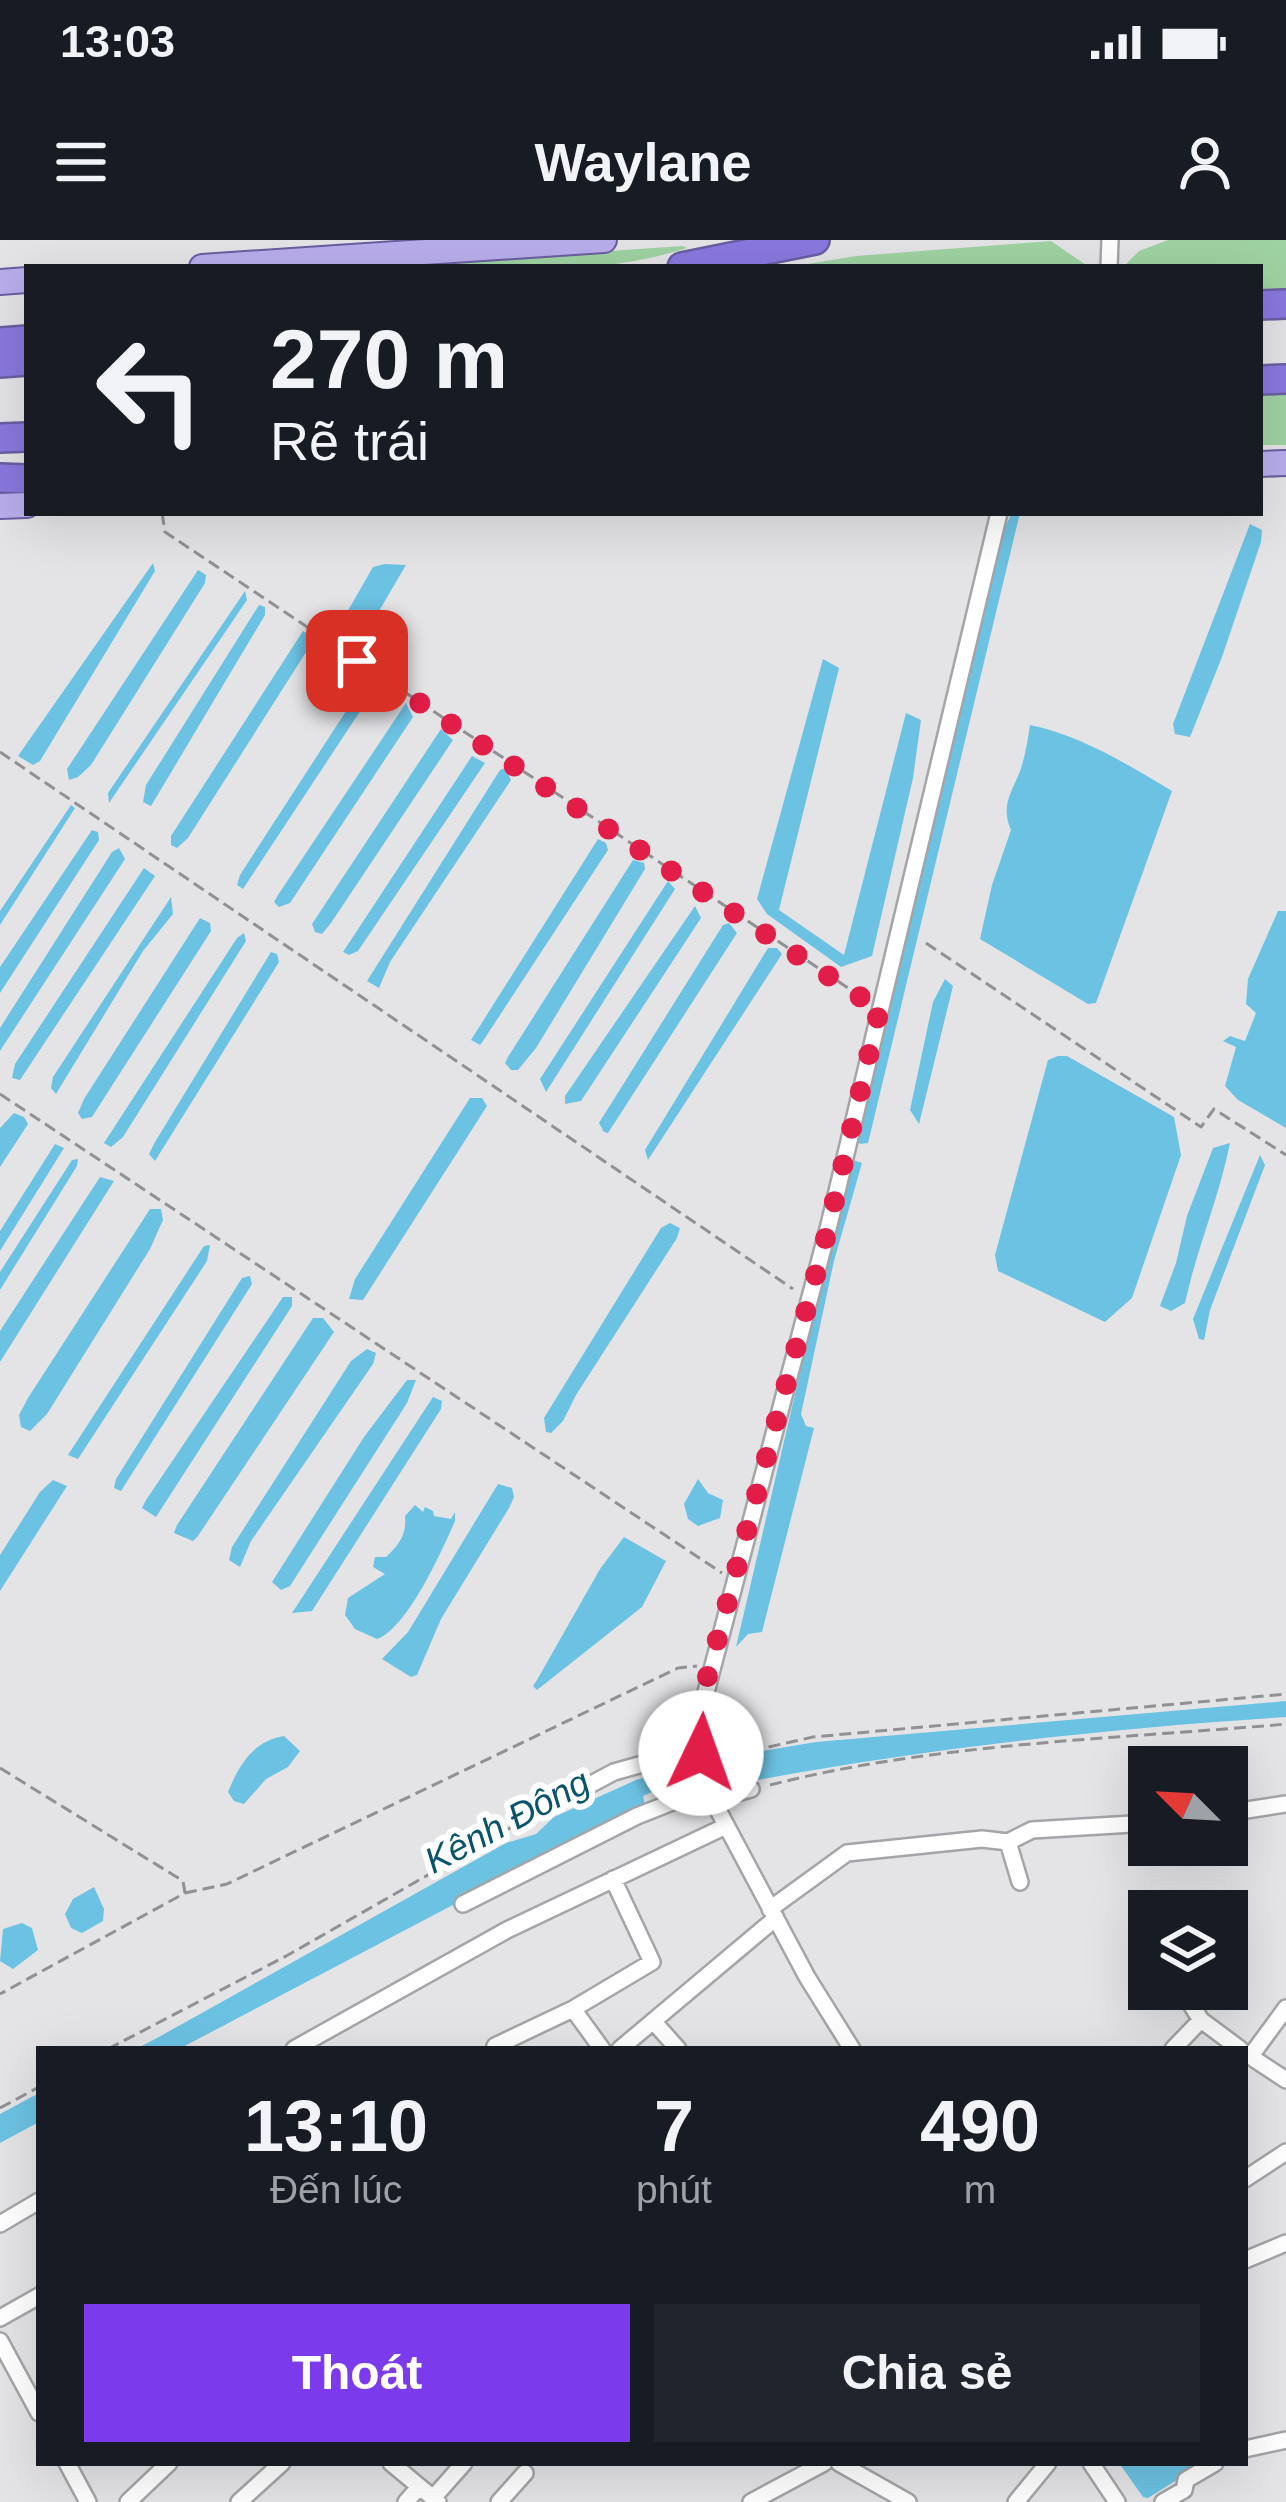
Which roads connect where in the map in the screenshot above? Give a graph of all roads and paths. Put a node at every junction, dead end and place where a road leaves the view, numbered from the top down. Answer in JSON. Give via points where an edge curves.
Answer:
{"nodes":[{"id":1,"x":604,"y":240,"type":"edge"},
{"id":2,"x":815,"y":240,"type":"edge"},
{"id":3,"x":247,"y":264,"type":"edge"},
{"id":4,"x":697,"y":264,"type":"edge"},
{"id":5,"x":162,"y":516,"type":"edge"},
{"id":6,"x":998,"y":516,"type":"edge"},
{"id":7,"x":0,"y":752,"type":"edge"},
{"id":8,"x":926,"y":943,"type":"dead end"},
{"id":9,"x":881,"y":1003,"type":"junction"},
{"id":10,"x":0,"y":1094,"type":"edge"},
{"id":11,"x":1286,"y":1155,"type":"edge"},
{"id":12,"x":809,"y":1300,"type":"junction"},
{"id":13,"x":734,"y":1580,"type":"junction"},
{"id":14,"x":710,"y":1666,"type":"junction"},
{"id":15,"x":1286,"y":1694,"type":"edge"},
{"id":16,"x":1286,"y":1724,"type":"edge"},
{"id":17,"x":736,"y":1752,"type":"joint"},
{"id":18,"x":701,"y":1753,"type":"junction"},
{"id":19,"x":0,"y":1768,"type":"edge"},
{"id":20,"x":751,"y":1789,"type":"joint"},
{"id":21,"x":712,"y":1799,"type":"junction"},
{"id":22,"x":1286,"y":1804,"type":"edge"},
{"id":23,"x":548,"y":1807,"type":"joint"},
{"id":24,"x":1248,"y":1810,"type":"edge"},
{"id":25,"x":1128,"y":1824,"type":"edge"},
{"id":26,"x":726,"y":1826,"type":"junction"},
{"id":27,"x":1008,"y":1842,"type":"junction"},
{"id":28,"x":613,"y":1879,"type":"junction"},
{"id":29,"x":1020,"y":1882,"type":"dead end"},
{"id":30,"x":185,"y":1893,"type":"junction"},
{"id":31,"x":464,"y":1904,"type":"dead end"},
{"id":32,"x":773,"y":1914,"type":"junction"},
{"id":33,"x":0,"y":1994,"type":"edge"},
{"id":34,"x":1286,"y":2008,"type":"edge"},
{"id":35,"x":573,"y":2009,"type":"junction"},
{"id":36,"x":1195,"y":2010,"type":"edge"},
{"id":37,"x":1201,"y":2020,"type":"junction"},
{"id":38,"x":653,"y":2021,"type":"junction"},
{"id":39,"x":114,"y":2046,"type":"edge"},
{"id":40,"x":299,"y":2046,"type":"edge"},
{"id":41,"x":496,"y":2046,"type":"dead end"},
{"id":42,"x":600,"y":2046,"type":"edge"},
{"id":43,"x":624,"y":2046,"type":"edge"},
{"id":44,"x":675,"y":2046,"type":"edge"},
{"id":45,"x":850,"y":2046,"type":"edge"},
{"id":46,"x":1176,"y":2046,"type":"edge"},
{"id":47,"x":1236,"y":2046,"type":"edge"},
{"id":48,"x":1248,"y":2050,"type":"edge"},
{"id":49,"x":1248,"y":2055,"type":"edge"},
{"id":50,"x":1286,"y":2080,"type":"edge"},
{"id":51,"x":36,"y":2089,"type":"edge"},
{"id":52,"x":0,"y":2108,"type":"edge"},
{"id":53,"x":1286,"y":2152,"type":"edge"},
{"id":54,"x":1248,"y":2177,"type":"edge"},
{"id":55,"x":36,"y":2203,"type":"edge"},
{"id":56,"x":0,"y":2224,"type":"edge"},
{"id":57,"x":1286,"y":2243,"type":"edge"},
{"id":58,"x":1248,"y":2259,"type":"edge"},
{"id":59,"x":36,"y":2298,"type":"edge"},
{"id":60,"x":0,"y":2318,"type":"edge"},
{"id":61,"x":0,"y":2341,"type":"edge"},
{"id":62,"x":36,"y":2407,"type":"edge"},
{"id":63,"x":1286,"y":2440,"type":"edge"},
{"id":64,"x":1248,"y":2448,"type":"edge"},
{"id":65,"x":69,"y":2466,"type":"edge"},
{"id":66,"x":166,"y":2466,"type":"edge"},
{"id":67,"x":279,"y":2466,"type":"edge"},
{"id":68,"x":395,"y":2466,"type":"edge"},
{"id":69,"x":460,"y":2466,"type":"edge"},
{"id":70,"x":817,"y":2466,"type":"edge"},
{"id":71,"x":844,"y":2466,"type":"edge"},
{"id":72,"x":1046,"y":2466,"type":"edge"},
{"id":73,"x":1093,"y":2466,"type":"edge"},
{"id":74,"x":1210,"y":2466,"type":"edge"},
{"id":75,"x":525,"y":2473,"type":"dead end"},
{"id":76,"x":424,"y":2491,"type":"edge"},
{"id":77,"x":88,"y":2502,"type":"edge"},
{"id":78,"x":128,"y":2502,"type":"edge"},
{"id":79,"x":239,"y":2502,"type":"edge"},
{"id":80,"x":406,"y":2502,"type":"edge"},
{"id":81,"x":500,"y":2502,"type":"edge"},
{"id":82,"x":751,"y":2502,"type":"edge"},
{"id":83,"x":908,"y":2502,"type":"edge"},
{"id":84,"x":1016,"y":2502,"type":"edge"},
{"id":85,"x":1117,"y":2502,"type":"edge"},
{"id":86,"x":1163,"y":2502,"type":"edge"}],
"edges":[{"from":1,"to":3,"type":"main road"},
{"from":2,"to":4,"type":"highway"},
{"from":5,"to":9,"type":"path","via":[[165,532],[857,995]]},
{"from":6,"to":9,"type":"street"},
{"from":7,"to":12,"type":"path"},
{"from":8,"to":11,"type":"path","via":[[1202,1127],[1214,1109]]},
{"from":9,"to":12,"type":"street"},
{"from":10,"to":13,"type":"path"},
{"from":12,"to":13,"type":"street"},
{"from":13,"to":14,"type":"street"},
{"from":14,"to":18,"type":"street"},
{"from":14,"to":30,"type":"path","via":[[678,1668],[227,1883]]},
{"from":15,"to":17,"type":"path","via":[[813,1737]]},
{"from":16,"to":20,"type":"path","via":[[975,1752]]},
{"from":17,"to":18,"type":"street"},
{"from":18,"to":21,"type":"street"},
{"from":18,"to":23,"type":"street","via":[[614,1772]]},
{"from":19,"to":30,"type":"path","via":[[183,1880]]},
{"from":20,"to":21,"type":"street"},
{"from":21,"to":26,"type":"street"},
{"from":21,"to":31,"type":"street","via":[[637,1816]]},
{"from":22,"to":24,"type":"street"},
{"from":23,"to":39,"type":"path"},
{"from":25,"to":27,"type":"street","via":[[1032,1830]]},
{"from":26,"to":28,"type":"street"},
{"from":26,"to":32,"type":"street"},
{"from":27,"to":29,"type":"street"},
{"from":27,"to":32,"type":"street","via":[[847,1852]]},
{"from":28,"to":35,"type":"street","via":[[652,1962]]},
{"from":28,"to":40,"type":"street"},
{"from":30,"to":33,"type":"path"},
{"from":32,"to":38,"type":"street"},
{"from":32,"to":45,"type":"street"},
{"from":34,"to":48,"type":"street"},
{"from":35,"to":41,"type":"street"},
{"from":35,"to":42,"type":"street"},
{"from":36,"to":37,"type":"street"},
{"from":37,"to":46,"type":"street"},
{"from":37,"to":47,"type":"street"},
{"from":38,"to":43,"type":"street"},
{"from":38,"to":44,"type":"street"},
{"from":49,"to":50,"type":"street"},
{"from":51,"to":52,"type":"path"},
{"from":53,"to":54,"type":"street"},
{"from":55,"to":56,"type":"street"},
{"from":57,"to":58,"type":"street"},
{"from":59,"to":60,"type":"street"},
{"from":61,"to":62,"type":"street"},
{"from":63,"to":64,"type":"street"},
{"from":65,"to":77,"type":"street"},
{"from":66,"to":78,"type":"street"},
{"from":67,"to":79,"type":"street"},
{"from":68,"to":76,"type":"street"},
{"from":69,"to":76,"type":"street"},
{"from":70,"to":82,"type":"street"},
{"from":71,"to":83,"type":"street"},
{"from":72,"to":84,"type":"street"},
{"from":73,"to":85,"type":"street"},
{"from":74,"to":86,"type":"street"},
{"from":75,"to":81,"type":"street"},
{"from":76,"to":80,"type":"street"}]}
